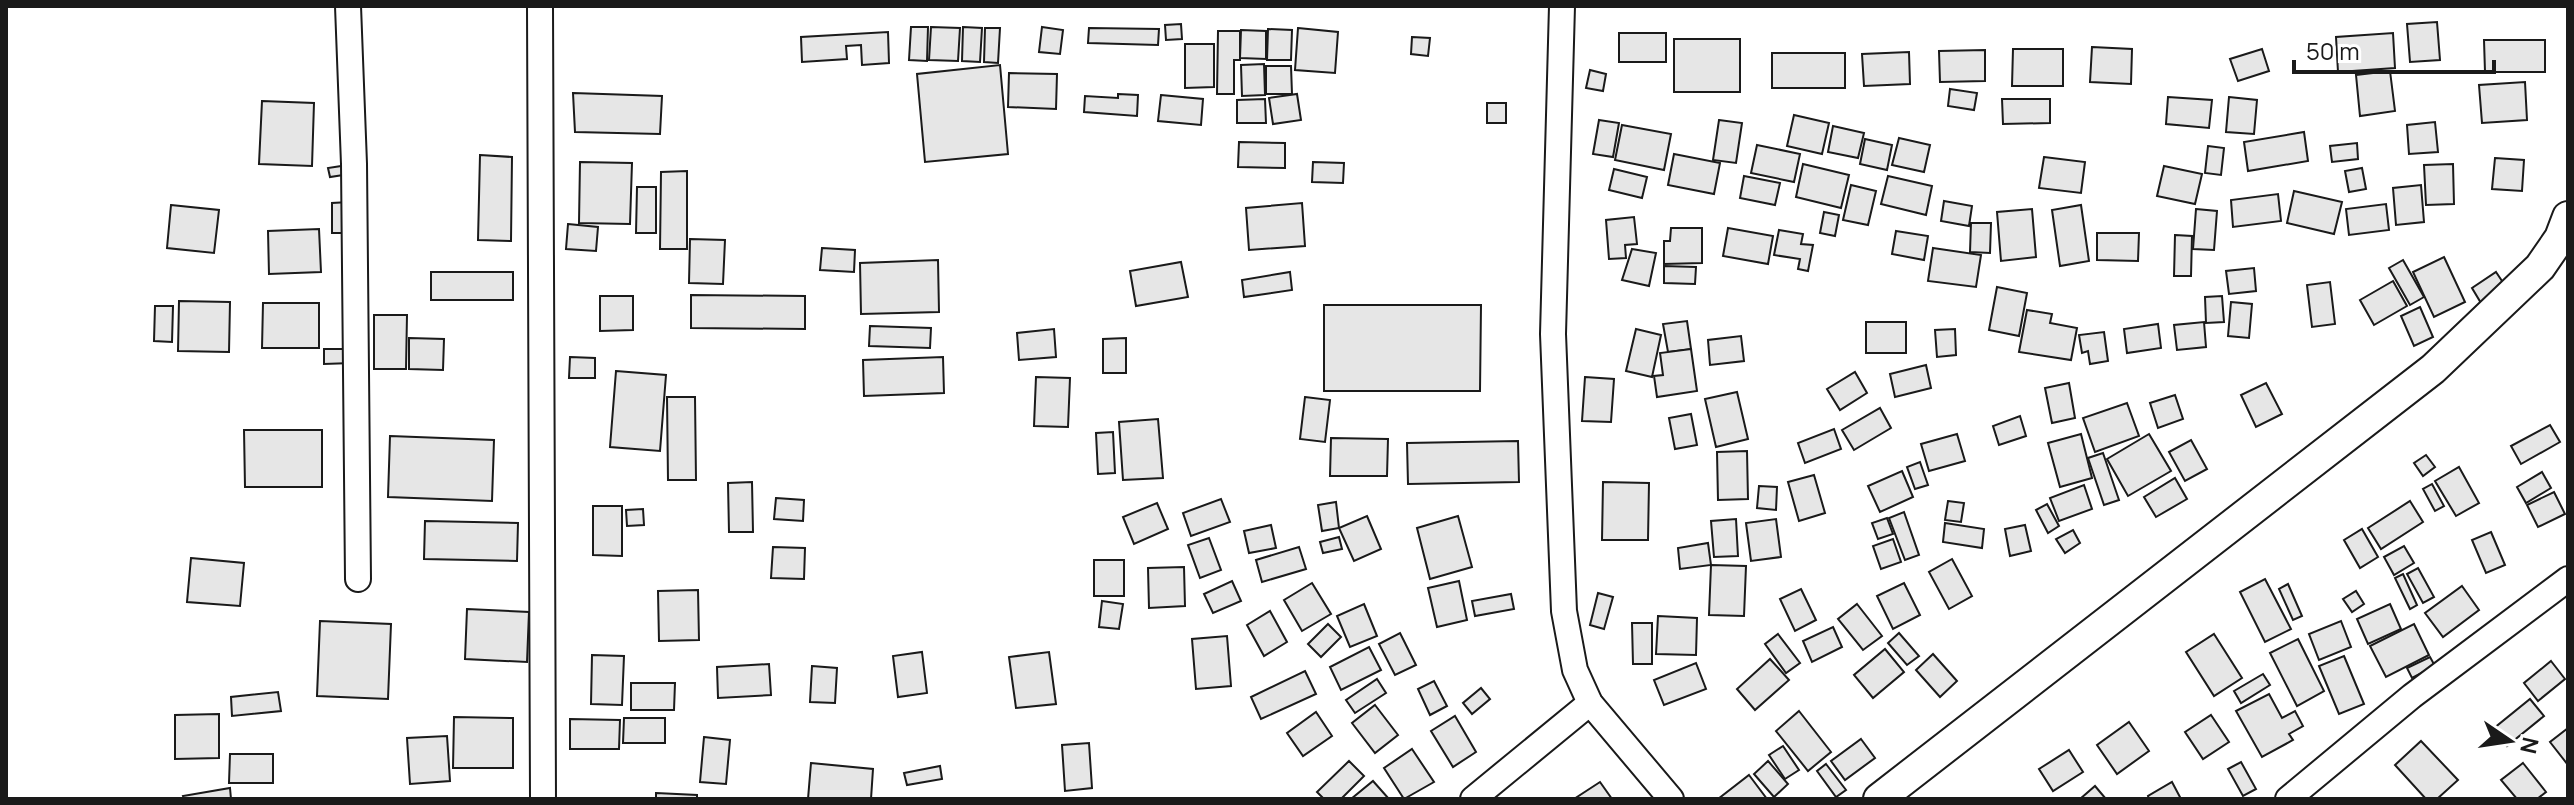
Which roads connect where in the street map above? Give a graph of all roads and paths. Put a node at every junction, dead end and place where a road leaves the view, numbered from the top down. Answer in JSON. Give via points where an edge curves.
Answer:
{"nodes":[{"id":1,"x":348,"y":6,"type":"edge"},
{"id":2,"x":540,"y":6,"type":"edge"},
{"id":3,"x":1562,"y":6,"type":"edge"},
{"id":4,"x":2568,"y":217,"type":"edge"},
{"id":5,"x":358,"y":579,"type":"dead end"},
{"id":6,"x":2568,"y":579,"type":"edge"},
{"id":7,"x":1590,"y":703,"type":"junction"},
{"id":8,"x":543,"y":799,"type":"edge"},
{"id":9,"x":1473,"y":799,"type":"edge"},
{"id":10,"x":1671,"y":799,"type":"edge"},
{"id":11,"x":1879,"y":799,"type":"edge"},
{"id":12,"x":2288,"y":799,"type":"edge"}],
"edges":[{"from":1,"to":5,"type":"street"},
{"from":2,"to":8,"type":"street"},
{"from":3,"to":7,"type":"street","via":[[1553,334],[1564,611],[1575,670]]},
{"from":4,"to":11,"type":"street","via":[[2540,267],[2433,369]]},
{"from":6,"to":12,"type":"street","via":[[2412,696]]},
{"from":7,"to":9,"type":"street"},
{"from":7,"to":10,"type":"street"}]}
